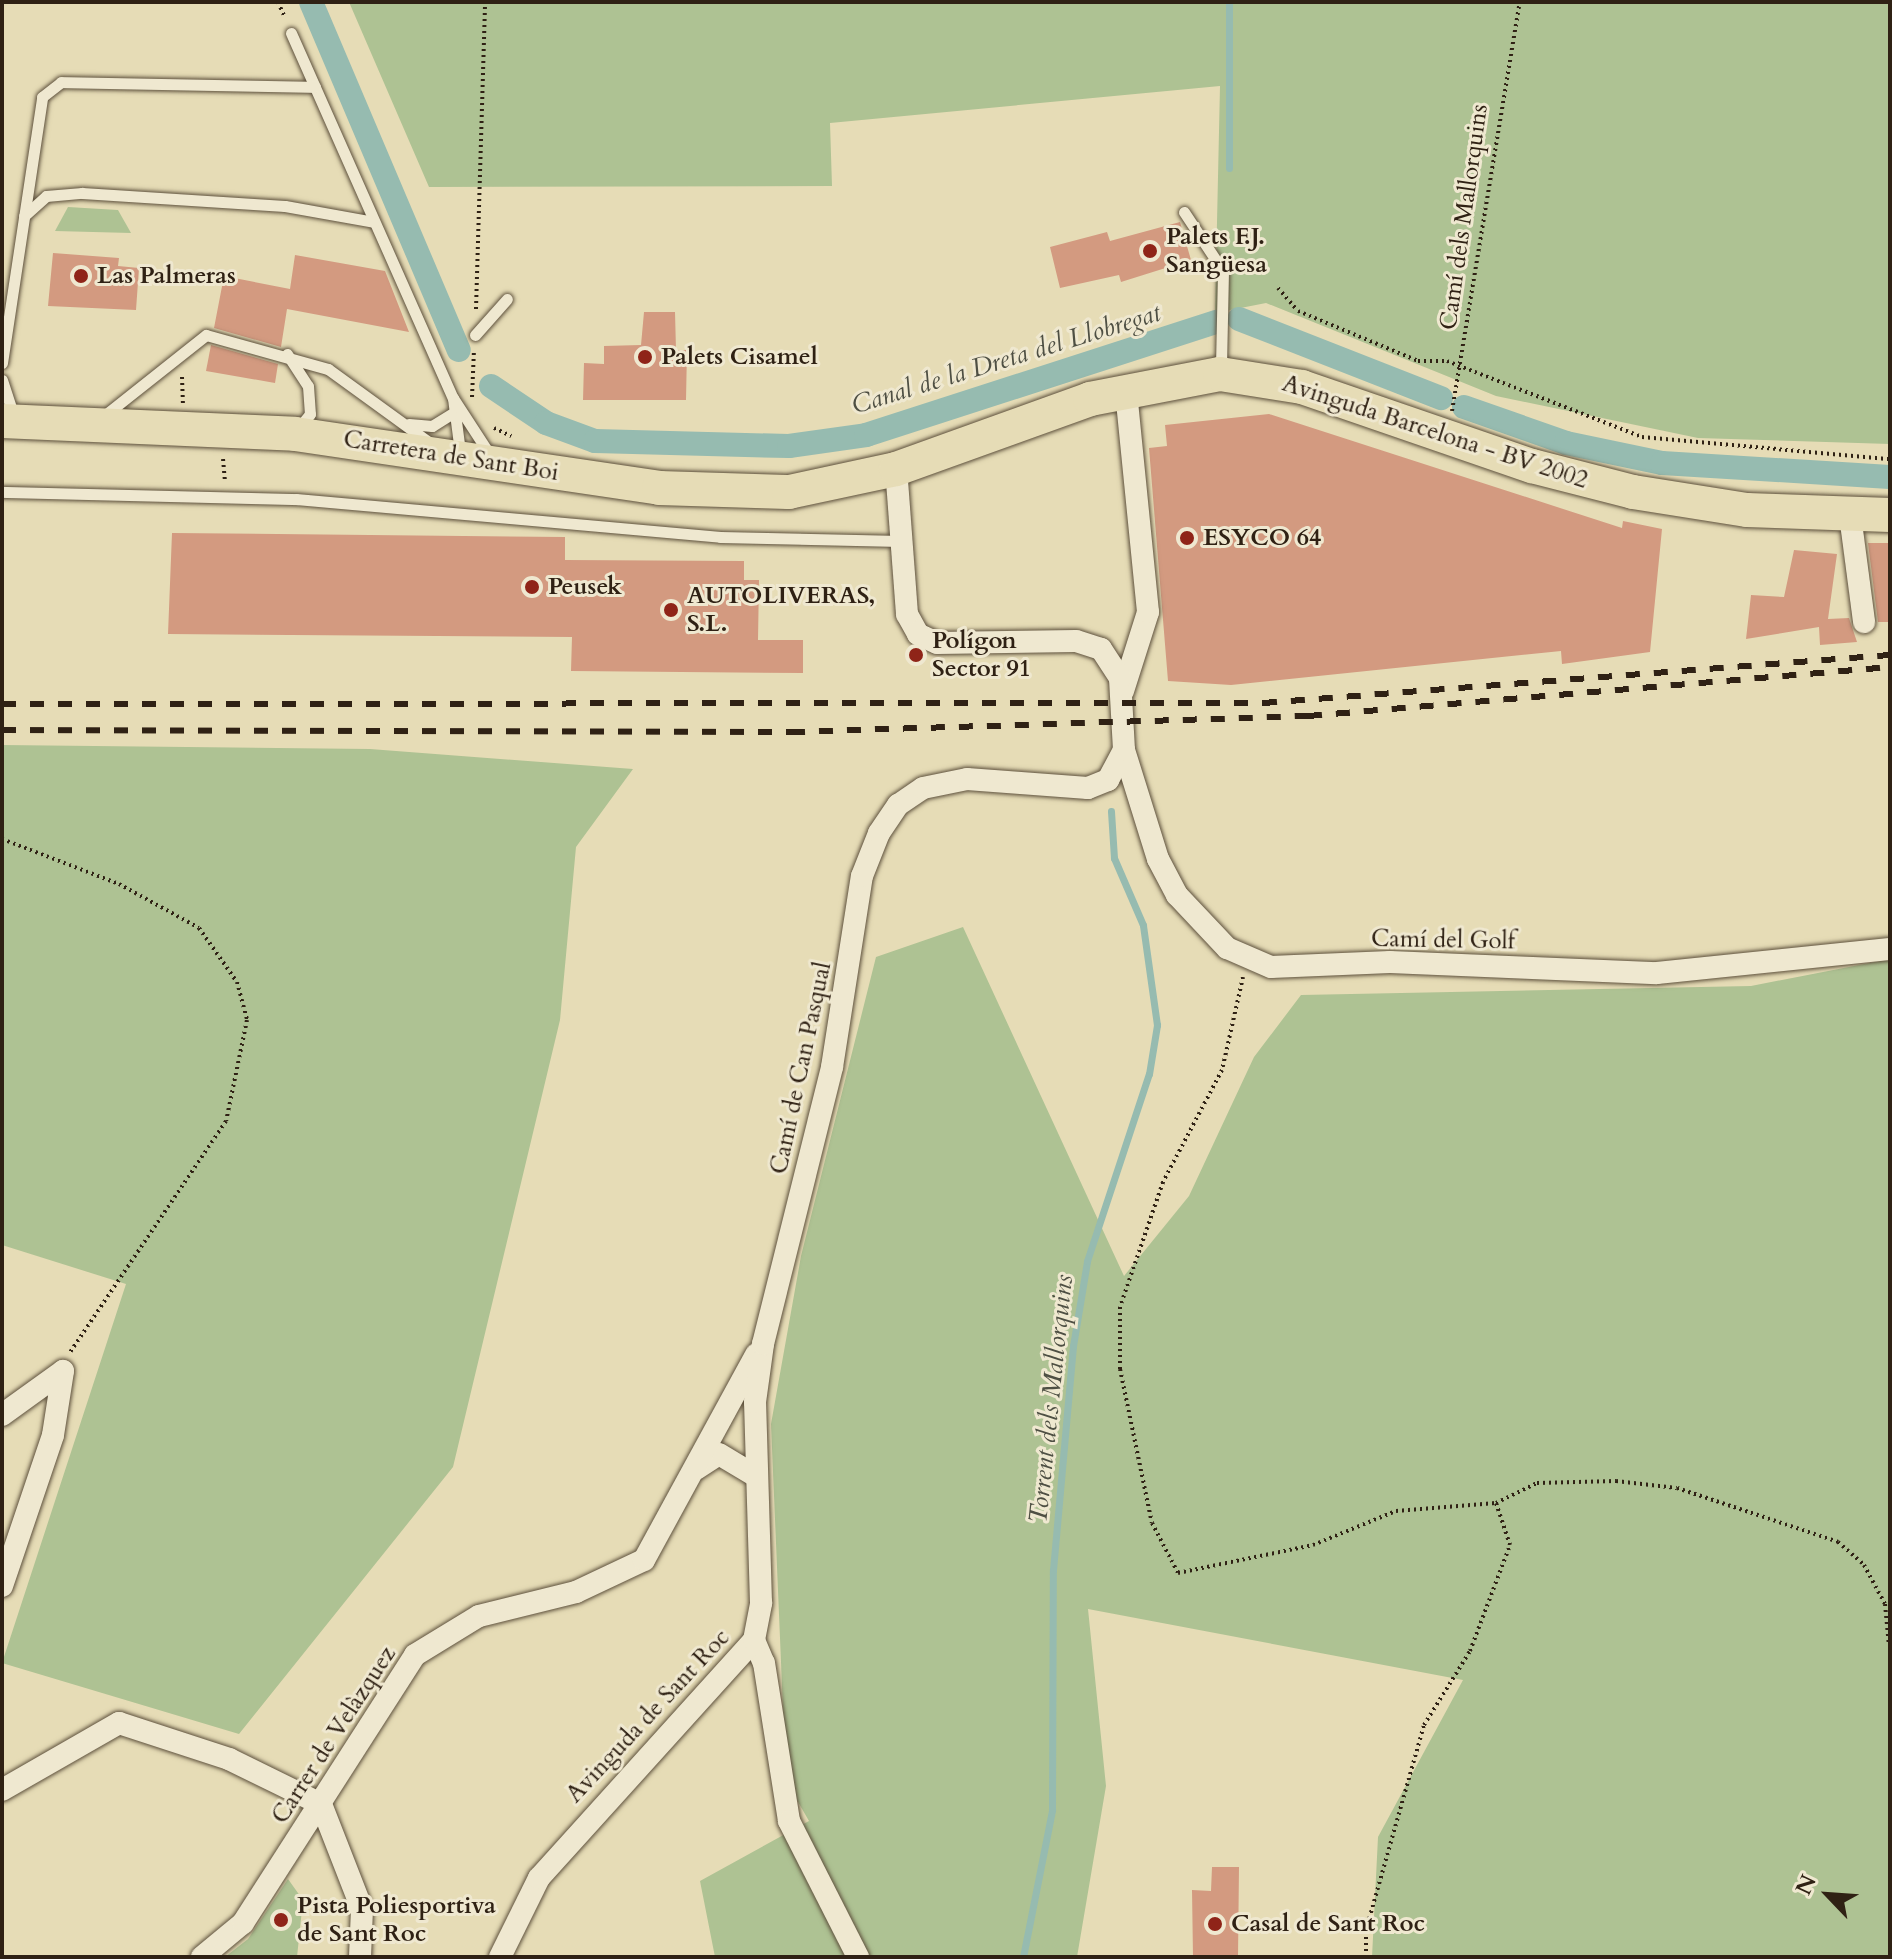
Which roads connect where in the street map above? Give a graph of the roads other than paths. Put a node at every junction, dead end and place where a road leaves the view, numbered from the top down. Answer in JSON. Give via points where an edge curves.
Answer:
{"nodes":[{"id":1,"x":291,"y":33,"type":"dead end"},
{"id":2,"x":315,"y":87,"type":"junction"},
{"id":3,"x":1184,"y":212,"type":"dead end"},
{"id":4,"x":23,"y":216,"type":"junction"},
{"id":5,"x":374,"y":222,"type":"junction"},
{"id":6,"x":507,"y":299,"type":"dead end"},
{"id":7,"x":475,"y":335,"type":"road end"},
{"id":8,"x":287,"y":354,"type":"junction"},
{"id":9,"x":2,"y":363,"type":"edge"},
{"id":10,"x":1220,"y":374,"type":"junction"},
{"id":11,"x":2,"y":380,"type":"edge"},
{"id":12,"x":1126,"y":390,"type":"junction"},
{"id":13,"x":453,"y":398,"type":"junction"},
{"id":14,"x":451,"y":414,"type":"junction"},
{"id":15,"x":8,"y":422,"type":"edge"},
{"id":16,"x":409,"y":424,"type":"junction"},
{"id":17,"x":87,"y":426,"type":"junction"},
{"id":18,"x":295,"y":434,"type":"junction"},
{"id":19,"x":478,"y":452,"type":"junction"},
{"id":20,"x":896,"y":469,"type":"junction"},
{"id":21,"x":2,"y":492,"type":"edge"},
{"id":22,"x":1850,"y":515,"type":"junction"},
{"id":23,"x":1890,"y":515,"type":"edge"},
{"id":24,"x":901,"y":541,"type":"junction"},
{"id":25,"x":1864,"y":622,"type":"dead end"},
{"id":26,"x":1123,"y":692,"type":"junction"},
{"id":27,"x":1124,"y":750,"type":"junction"},
{"id":28,"x":1890,"y":949,"type":"edge"},
{"id":29,"x":763,"y":1344,"type":"junction"},
{"id":30,"x":2,"y":1415,"type":"edge"},
{"id":31,"x":754,"y":1475,"type":"junction"},
{"id":32,"x":686,"y":1479,"type":"junction"},
{"id":33,"x":2,"y":1586,"type":"edge"},
{"id":34,"x":754,"y":1640,"type":"junction"},
{"id":35,"x":2,"y":1790,"type":"edge"},
{"id":36,"x":321,"y":1804,"type":"junction"},
{"id":37,"x":202,"y":1957,"type":"edge"},
{"id":38,"x":360,"y":1957,"type":"edge"},
{"id":39,"x":500,"y":1957,"type":"edge"},
{"id":40,"x":858,"y":1957,"type":"edge"}],
"edges":[{"from":1,"to":2,"type":"lane"},
{"from":2,"to":4,"type":"lane","via":[[61,82],[34,115]]},
{"from":2,"to":5,"type":"lane"},
{"from":3,"to":10,"type":"lane","via":[[1223,271]]},
{"from":4,"to":5,"type":"lane","via":[[46,196],[82,193],[285,206]]},
{"from":4,"to":9,"type":"lane"},
{"from":5,"to":13,"type":"lane"},
{"from":6,"to":7,"type":"lane"},
{"from":8,"to":16,"type":"lane","via":[[328,369]]},
{"from":8,"to":17,"type":"lane","via":[[206,335],[143,391]]},
{"from":8,"to":18,"type":"lane","via":[[308,386],[310,414]]},
{"from":10,"to":12,"type":"main road","name":"Avinguda Barcelona - BV 2002"},
{"from":10,"to":22,"type":"main road","name":"Avinguda Barcelona - BV 2002","via":[[1302,387],[1633,492]]},
{"from":11,"to":15,"type":"lane"},
{"from":12,"to":20,"type":"main road","name":"Avinguda Barcelona - BV 2002"},
{"from":12,"to":26,"type":"street","via":[[1148,612]]},
{"from":13,"to":14,"type":"lane"},
{"from":13,"to":19,"type":"lane","via":[[470,418]]},
{"from":14,"to":16,"type":"lane","via":[[432,426]]},
{"from":14,"to":19,"type":"lane"},
{"from":15,"to":17,"type":"main road","name":"Carretera de Sant Boi"},
{"from":16,"to":19,"type":"lane"},
{"from":17,"to":18,"type":"main road","name":"Carretera de Sant Boi"},
{"from":18,"to":19,"type":"main road","name":"Carretera de Sant Boi"},
{"from":19,"to":20,"type":"main road","name":"Carretera de Sant Boi","via":[[723,494],[789,492]]},
{"from":20,"to":24,"type":"street"},
{"from":21,"to":24,"type":"lane","via":[[491,512],[720,537]]},
{"from":22,"to":23,"type":"main road","name":"Avinguda Barcelona - BV 2002"},
{"from":22,"to":25,"type":"street"},
{"from":24,"to":26,"type":"street","via":[[907,614],[918,634],[937,643],[1089,643],[1110,657]]},
{"from":26,"to":27,"type":"street"},
{"from":27,"to":28,"type":"street","name":"Camí del Golf","via":[[1158,859],[1177,895],[1209,934],[1248,960],[1295,969],[1390,962],[1657,973]]},
{"from":27,"to":29,"type":"street","name":"Camí de Can Pasqual","via":[[1100,785],[944,781],[906,798],[884,823],[862,876],[848,996]]},
{"from":29,"to":31,"type":"street","name":"Avinguda de Sant Roc"},
{"from":29,"to":32,"type":"street","name":"Carrer de Velàzquez"},
{"from":30,"to":33,"type":"street","via":[[63,1371],[53,1435]]},
{"from":31,"to":32,"type":"street","name":"Carrer de Velàzquez","via":[[719,1454]]},
{"from":31,"to":34,"type":"street","name":"Avinguda de Sant Roc","via":[[761,1603]]},
{"from":32,"to":36,"type":"street","name":"Carrer de Velàzquez","via":[[644,1560],[576,1592],[479,1616],[415,1655]]},
{"from":34,"to":39,"type":"street","name":"Avinguda de Sant Roc","via":[[539,1878]]},
{"from":34,"to":40,"type":"street","via":[[764,1663],[789,1821]]},
{"from":35,"to":36,"type":"street","via":[[119,1723],[229,1759]]},
{"from":36,"to":37,"type":"street","name":"Carrer de Velàzquez","via":[[243,1923]]},
{"from":36,"to":38,"type":"street","via":[[362,1909]]}]}
